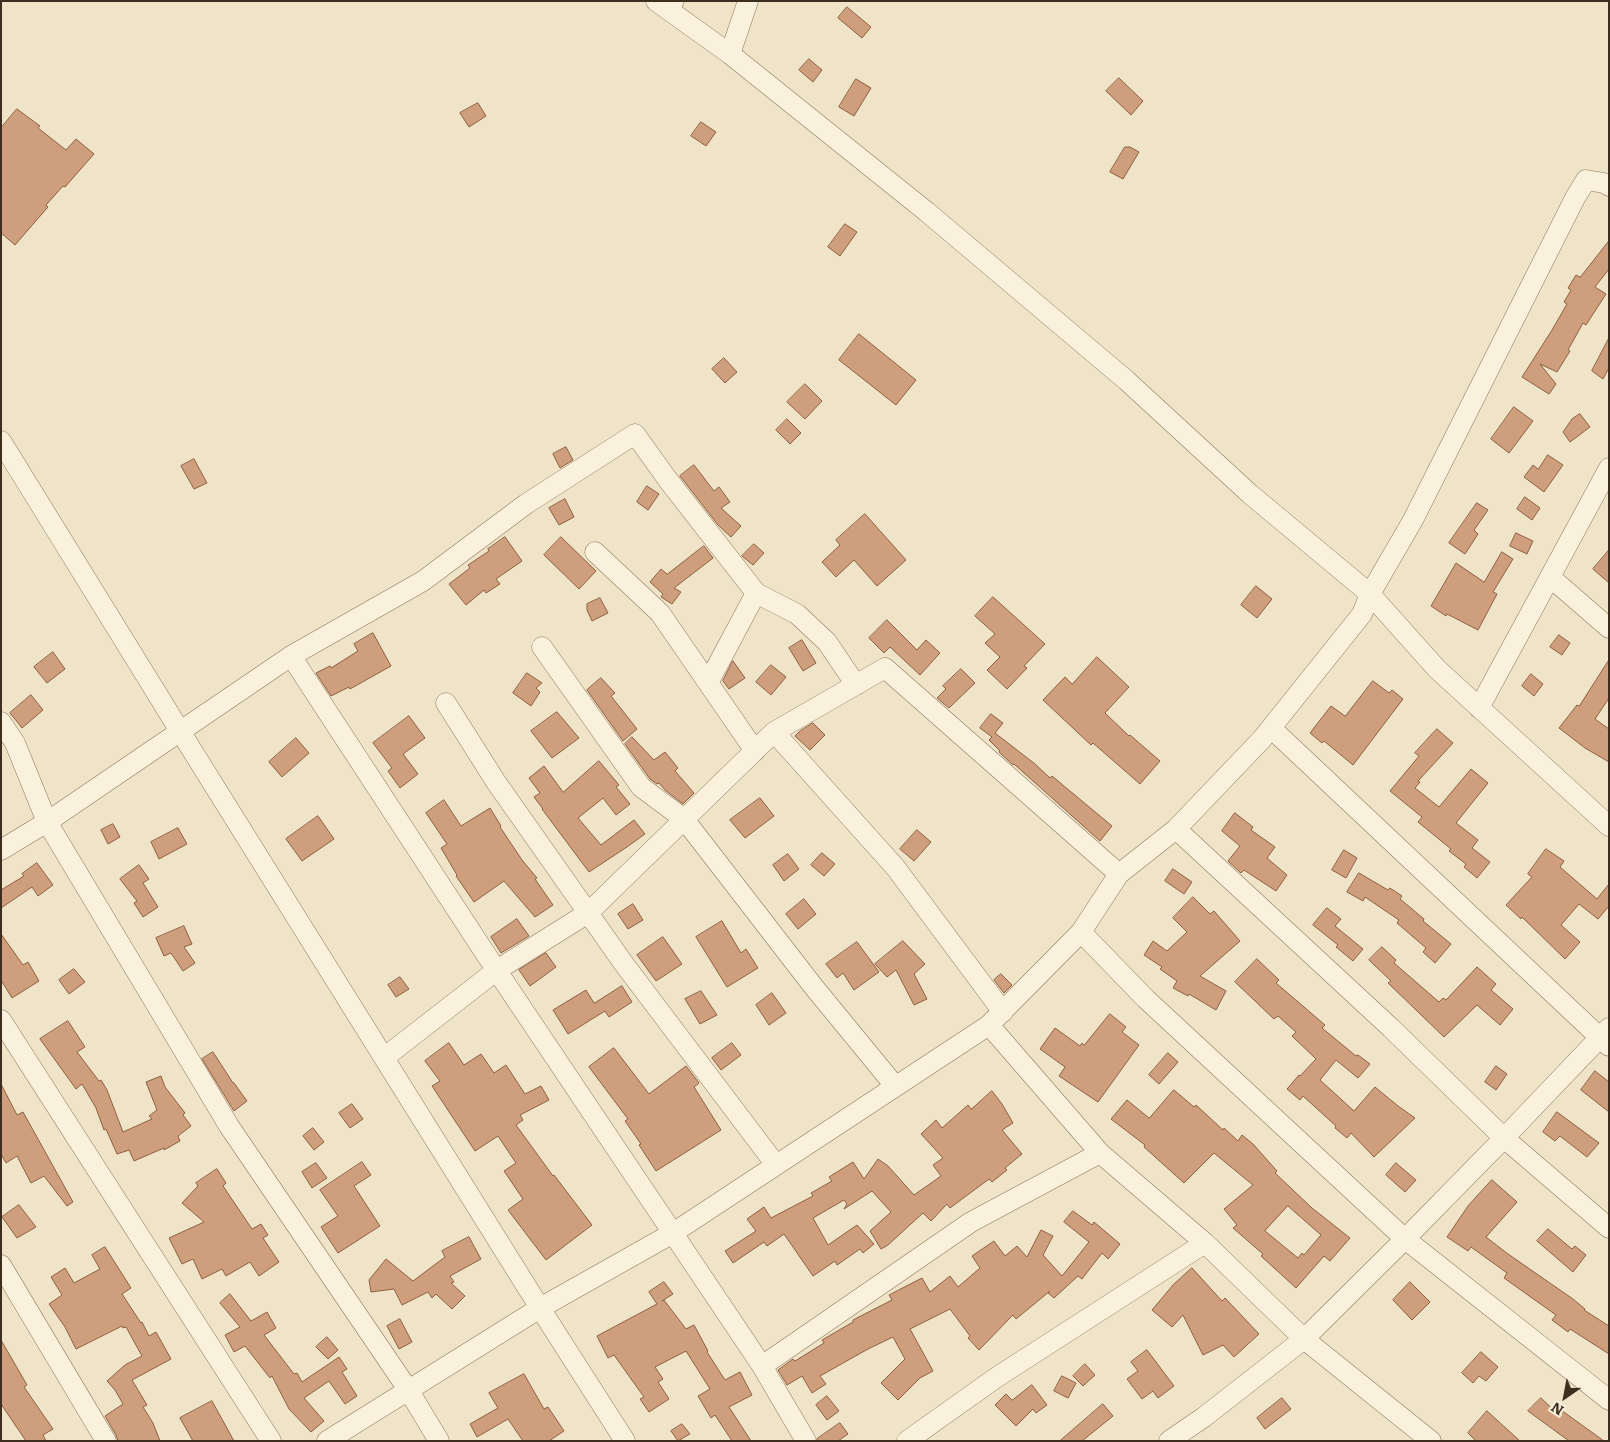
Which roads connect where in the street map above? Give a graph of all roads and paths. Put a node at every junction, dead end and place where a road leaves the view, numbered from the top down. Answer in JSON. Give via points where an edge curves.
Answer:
{"nodes":[{"id":1,"x":656,"y":1,"type":"edge"},
{"id":2,"x":748,"y":1,"type":"edge"},
{"id":3,"x":676,"y":7,"type":"edge"},
{"id":4,"x":730,"y":54,"type":"junction"},
{"id":5,"x":1609,"y":186,"type":"edge"},
{"id":6,"x":1,"y":441,"type":"edge"},
{"id":7,"x":1609,"y":468,"type":"edge"},
{"id":8,"x":595,"y":552,"type":"dead end"},
{"id":9,"x":1550,"y":577,"type":"junction"},
{"id":10,"x":756,"y":593,"type":"junction"},
{"id":11,"x":1370,"y":594,"type":"junction"},
{"id":12,"x":1609,"y":628,"type":"edge"},
{"id":13,"x":542,"y":648,"type":"dead end"},
{"id":14,"x":291,"y":656,"type":"junction"},
{"id":15,"x":708,"y":683,"type":"junction"},
{"id":16,"x":856,"y":685,"type":"junction"},
{"id":17,"x":446,"y":703,"type":"dead end"},
{"id":18,"x":1480,"y":708,"type":"junction"},
{"id":19,"x":1,"y":722,"type":"edge"},
{"id":20,"x":1271,"y":728,"type":"junction"},
{"id":21,"x":180,"y":731,"type":"junction"},
{"id":22,"x":774,"y":732,"type":"junction"},
{"id":23,"x":755,"y":752,"type":"junction"},
{"id":24,"x":684,"y":819,"type":"junction"},
{"id":25,"x":46,"y":822,"type":"junction"},
{"id":26,"x":1609,"y":826,"type":"edge"},
{"id":27,"x":1176,"y":829,"type":"junction"},
{"id":28,"x":1,"y":850,"type":"edge"},
{"id":29,"x":1119,"y":874,"type":"junction"},
{"id":30,"x":588,"y":914,"type":"junction"},
{"id":31,"x":1081,"y":932,"type":"junction"},
{"id":32,"x":497,"y":970,"type":"junction"},
{"id":33,"x":996,"y":1018,"type":"junction"},
{"id":34,"x":1,"y":1020,"type":"edge"},
{"id":35,"x":1606,"y":1037,"type":"edge"},
{"id":36,"x":385,"y":1057,"type":"junction"},
{"id":37,"x":895,"y":1086,"type":"junction"},
{"id":38,"x":1504,"y":1138,"type":"junction"},
{"id":39,"x":1100,"y":1153,"type":"junction"},
{"id":40,"x":776,"y":1165,"type":"junction"},
{"id":41,"x":1609,"y":1228,"type":"edge"},
{"id":42,"x":673,"y":1233,"type":"junction"},
{"id":43,"x":1405,"y":1239,"type":"junction"},
{"id":44,"x":1205,"y":1243,"type":"junction"},
{"id":45,"x":1,"y":1265,"type":"edge"},
{"id":46,"x":540,"y":1308,"type":"junction"},
{"id":47,"x":1304,"y":1339,"type":"junction"},
{"id":48,"x":762,"y":1366,"type":"junction"},
{"id":49,"x":408,"y":1391,"type":"junction"},
{"id":50,"x":1609,"y":1400,"type":"edge"},
{"id":51,"x":106,"y":1441,"type":"edge"},
{"id":52,"x":271,"y":1441,"type":"edge"},
{"id":53,"x":327,"y":1441,"type":"edge"},
{"id":54,"x":440,"y":1441,"type":"edge"},
{"id":55,"x":625,"y":1441,"type":"edge"},
{"id":56,"x":806,"y":1441,"type":"edge"},
{"id":57,"x":907,"y":1441,"type":"edge"},
{"id":58,"x":1169,"y":1441,"type":"edge"},
{"id":59,"x":1431,"y":1441,"type":"edge"}],
"edges":[{"from":1,"to":3,"type":"street"},
{"from":2,"to":4,"type":"street"},
{"from":3,"to":4,"type":"street"},
{"from":4,"to":11,"type":"street","via":[[942,224],[1126,380],[1250,494]]},
{"from":5,"to":11,"type":"street","via":[[1586,180],[1575,198],[1413,520]]},
{"from":6,"to":21,"type":"street"},
{"from":7,"to":9,"type":"street"},
{"from":8,"to":15,"type":"street","via":[[660,613]]},
{"from":9,"to":12,"type":"street"},
{"from":9,"to":18,"type":"street"},
{"from":10,"to":14,"type":"street","via":[[635,434],[526,504],[423,581]]},
{"from":10,"to":15,"type":"street"},
{"from":10,"to":16,"type":"street","via":[[797,614],[827,642]]},
{"from":11,"to":18,"type":"street","via":[[1437,669]]},
{"from":11,"to":20,"type":"street","via":[[1362,614]]},
{"from":13,"to":24,"type":"street","via":[[640,787]]},
{"from":14,"to":21,"type":"street"},
{"from":14,"to":32,"type":"street"},
{"from":15,"to":23,"type":"street"},
{"from":16,"to":22,"type":"street"},
{"from":16,"to":29,"type":"street","via":[[885,668]]},
{"from":17,"to":30,"type":"street","via":[[496,782]]},
{"from":18,"to":26,"type":"street"},
{"from":19,"to":25,"type":"street","via":[[15,743]]},
{"from":20,"to":27,"type":"street"},
{"from":20,"to":35,"type":"street"},
{"from":21,"to":25,"type":"street"},
{"from":21,"to":36,"type":"street"},
{"from":22,"to":23,"type":"street"},
{"from":22,"to":33,"type":"street","via":[[895,867]]},
{"from":23,"to":24,"type":"street"},
{"from":24,"to":30,"type":"street"},
{"from":24,"to":37,"type":"street","via":[[807,979]]},
{"from":25,"to":28,"type":"street"},
{"from":25,"to":49,"type":"street","via":[[229,1126]]},
{"from":27,"to":29,"type":"street"},
{"from":27,"to":38,"type":"street","via":[[1392,1028]]},
{"from":29,"to":31,"type":"street"},
{"from":30,"to":32,"type":"street"},
{"from":30,"to":40,"type":"street"},
{"from":31,"to":33,"type":"street"},
{"from":31,"to":43,"type":"street","via":[[1146,999]]},
{"from":32,"to":36,"type":"street"},
{"from":32,"to":42,"type":"street"},
{"from":33,"to":37,"type":"street"},
{"from":33,"to":39,"type":"street"},
{"from":34,"to":52,"type":"street"},
{"from":35,"to":38,"type":"street"},
{"from":36,"to":46,"type":"street"},
{"from":37,"to":40,"type":"street"},
{"from":38,"to":41,"type":"street"},
{"from":38,"to":43,"type":"street"},
{"from":39,"to":44,"type":"street"},
{"from":39,"to":48,"type":"street","via":[[971,1222]]},
{"from":40,"to":42,"type":"street"},
{"from":42,"to":46,"type":"street"},
{"from":42,"to":48,"type":"street"},
{"from":43,"to":47,"type":"street"},
{"from":43,"to":50,"type":"street"},
{"from":44,"to":47,"type":"street"},
{"from":44,"to":57,"type":"street","via":[[997,1377]]},
{"from":45,"to":51,"type":"street"},
{"from":46,"to":49,"type":"street"},
{"from":46,"to":55,"type":"street"},
{"from":47,"to":58,"type":"street"},
{"from":47,"to":59,"type":"street"},
{"from":48,"to":56,"type":"street"},
{"from":49,"to":53,"type":"street"},
{"from":49,"to":54,"type":"street"}]}
